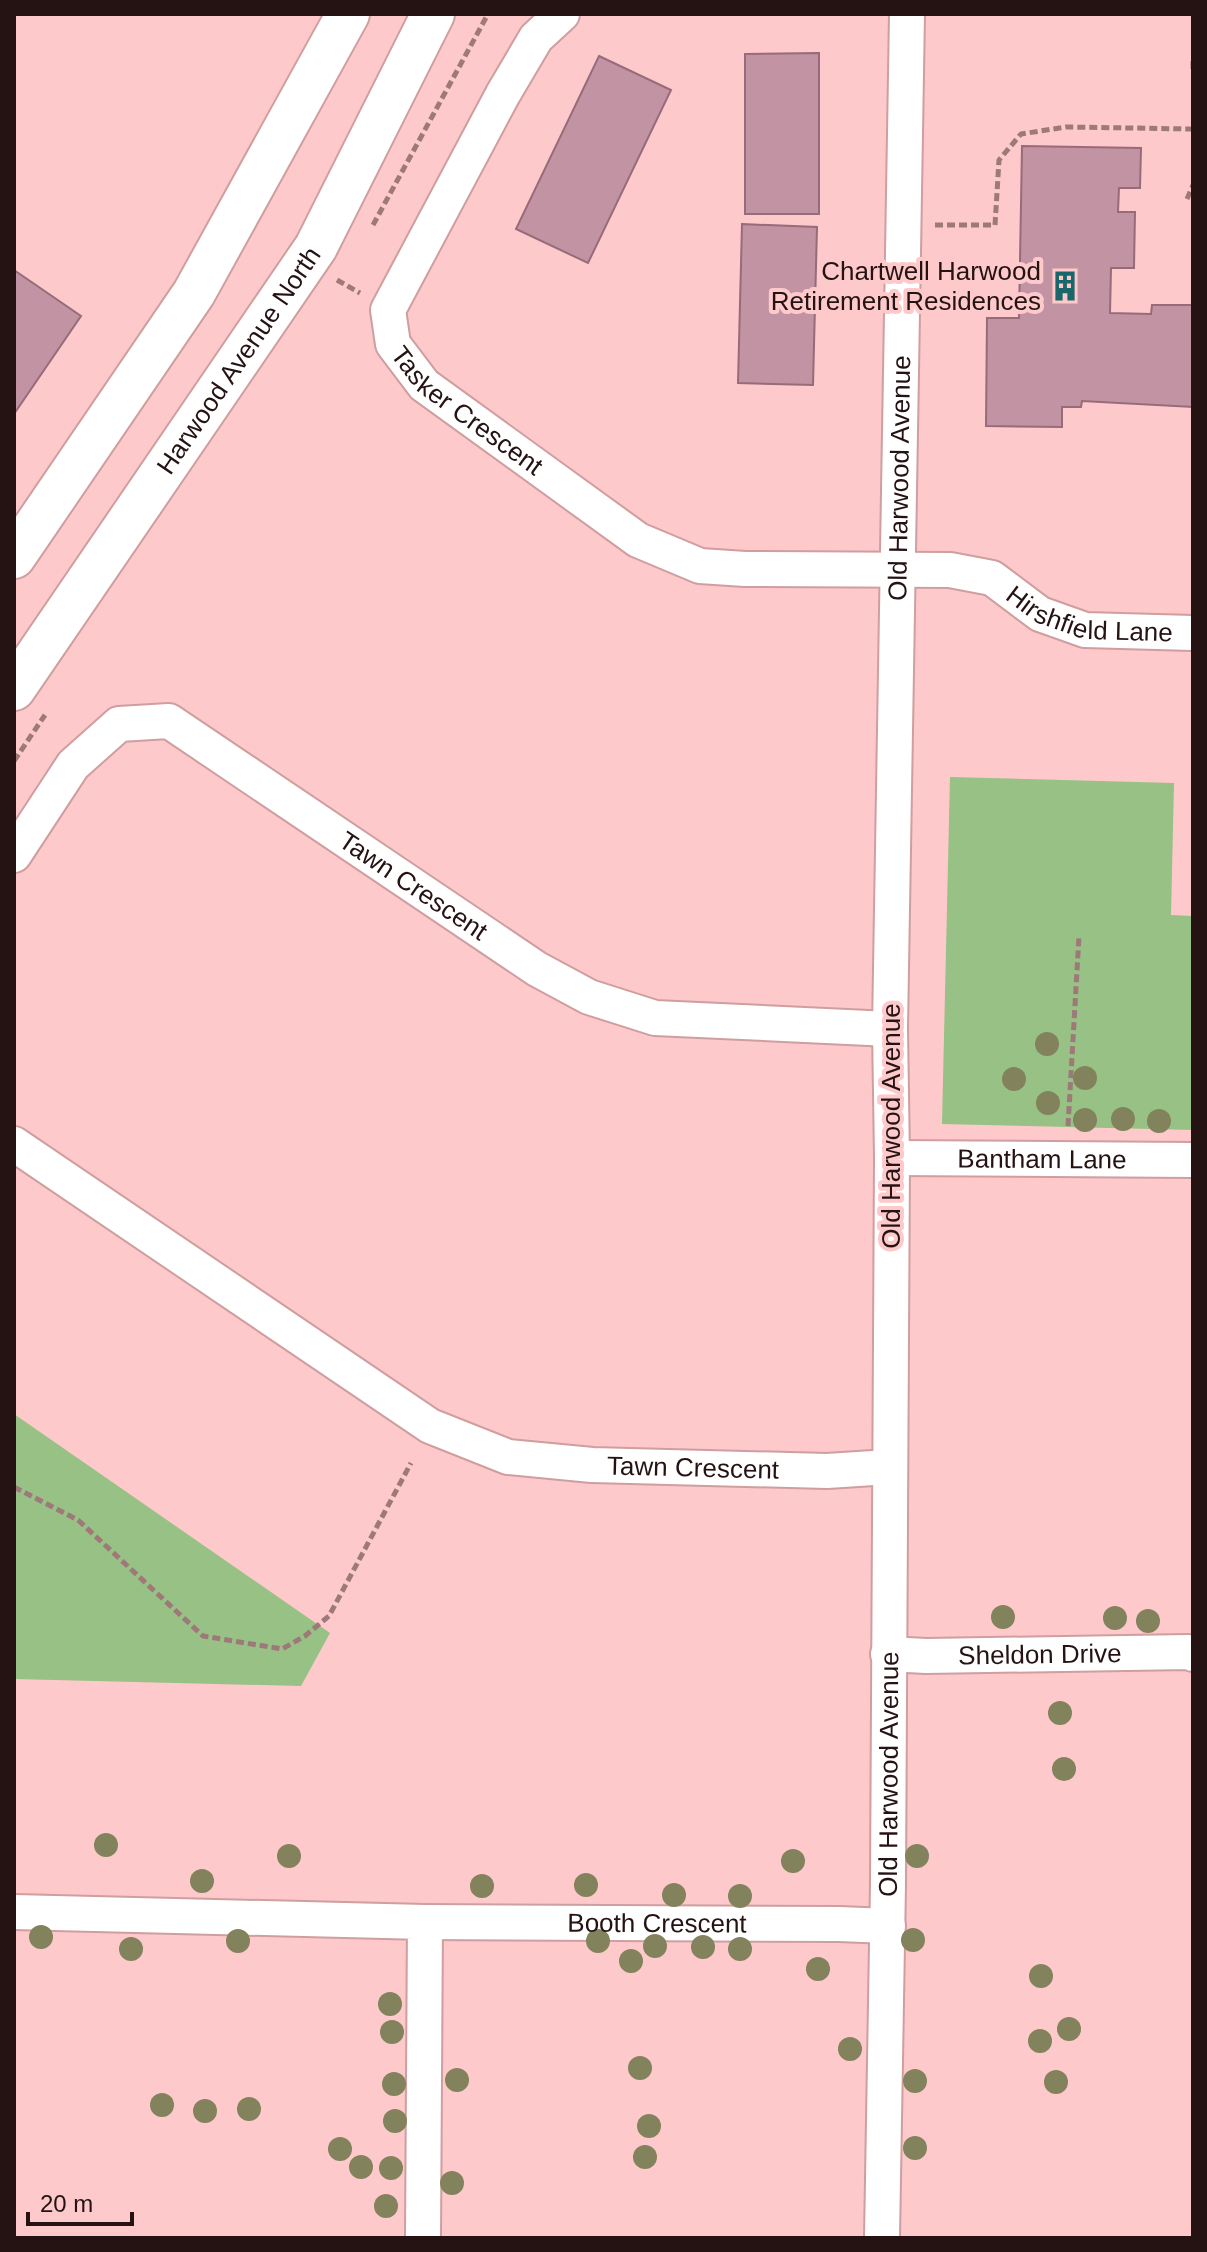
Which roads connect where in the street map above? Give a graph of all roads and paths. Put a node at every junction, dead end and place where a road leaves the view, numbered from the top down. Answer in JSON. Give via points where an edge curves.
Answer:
{"nodes":[{"id":1,"x":348,"y":14,"type":"edge"},
{"id":2,"x":433,"y":14,"type":"edge"},
{"id":3,"x":562,"y":14,"type":"edge"},
{"id":4,"x":907,"y":14,"type":"edge"},
{"id":5,"x":1193,"y":61,"type":"edge"},
{"id":6,"x":1193,"y":70,"type":"edge"},
{"id":7,"x":1193,"y":129,"type":"edge"},
{"id":8,"x":1193,"y":185,"type":"edge"},
{"id":9,"x":1187,"y":199,"type":"dead end"},
{"id":10,"x":903,"y":224,"type":"junction"},
{"id":11,"x":14,"y":557,"type":"edge"},
{"id":12,"x":898,"y":570,"type":"junction"},
{"id":13,"x":1193,"y":633,"type":"edge"},
{"id":14,"x":14,"y":689,"type":"edge"},
{"id":15,"x":14,"y":855,"type":"edge"},
{"id":16,"x":1079,"y":936,"type":"dead end"},
{"id":17,"x":890,"y":1029,"type":"junction"},
{"id":18,"x":14,"y":1144,"type":"edge"},
{"id":19,"x":892,"y":1158,"type":"junction"},
{"id":20,"x":1066,"y":1159,"type":"junction"},
{"id":21,"x":1193,"y":1160,"type":"edge"},
{"id":22,"x":411,"y":1463,"type":"dead end"},
{"id":23,"x":889,"y":1467,"type":"junction"},
{"id":24,"x":14,"y":1487,"type":"edge"},
{"id":25,"x":888,"y":1654,"type":"junction"},
{"id":26,"x":1193,"y":1654,"type":"edge"},
{"id":27,"x":14,"y":1912,"type":"edge"},
{"id":28,"x":425,"y":1922,"type":"junction"},
{"id":29,"x":888,"y":1926,"type":"junction"},
{"id":30,"x":423,"y":2238,"type":"edge"},
{"id":31,"x":882,"y":2238,"type":"edge"}],
"edges":[{"from":1,"to":11,"type":"main road","via":[[194,293]]},
{"from":2,"to":14,"type":"main road","name":"Harwood Avenue North","via":[[316,247]]},
{"from":3,"to":12,"type":"street","name":"Tasker Crescent","via":[[536,38],[503,94],[388,310],[393,344],[424,385],[638,540],[700,566]]},
{"from":4,"to":10,"type":"street","name":"Old Harwood Avenue"},
{"from":5,"to":6,"type":"path"},
{"from":7,"to":10,"type":"path","via":[[1066,127],[1021,134],[999,160],[995,225]]},
{"from":8,"to":9,"type":"path"},
{"from":10,"to":12,"type":"street","name":"Old Harwood Avenue"},
{"from":12,"to":13,"type":"street","name":"Hirshfield Lane","via":[[950,570],[992,578],[1040,614],[1085,630]]},
{"from":12,"to":17,"type":"street","name":"Old Harwood Avenue"},
{"from":15,"to":17,"type":"street","name":"Tawn Crescent","via":[[73,765],[119,724],[169,721],[537,969],[589,997],[655,1018]]},
{"from":16,"to":20,"type":"path"},
{"from":17,"to":19,"type":"street","name":"Old Harwood Avenue"},
{"from":18,"to":23,"type":"street","name":"Tawn Crescent","via":[[430,1426],[508,1457],[592,1465],[827,1471]]},
{"from":19,"to":20,"type":"street","name":"Bantham Lane"},
{"from":19,"to":23,"type":"street","name":"Old Harwood Avenue"},
{"from":20,"to":21,"type":"street","name":"Bantham Lane"},
{"from":22,"to":24,"type":"path","via":[[329,1616],[282,1649],[203,1636],[78,1520]]},
{"from":23,"to":25,"type":"street","name":"Old Harwood Avenue"},
{"from":25,"to":26,"type":"street","name":"Sheldon Drive"},
{"from":25,"to":29,"type":"street","name":"Old Harwood Avenue"},
{"from":27,"to":28,"type":"street","name":"Booth Crescent"},
{"from":28,"to":29,"type":"street","name":"Booth Crescent"},
{"from":28,"to":30,"type":"street"},
{"from":29,"to":31,"type":"street","name":"Old Harwood Avenue"}]}
